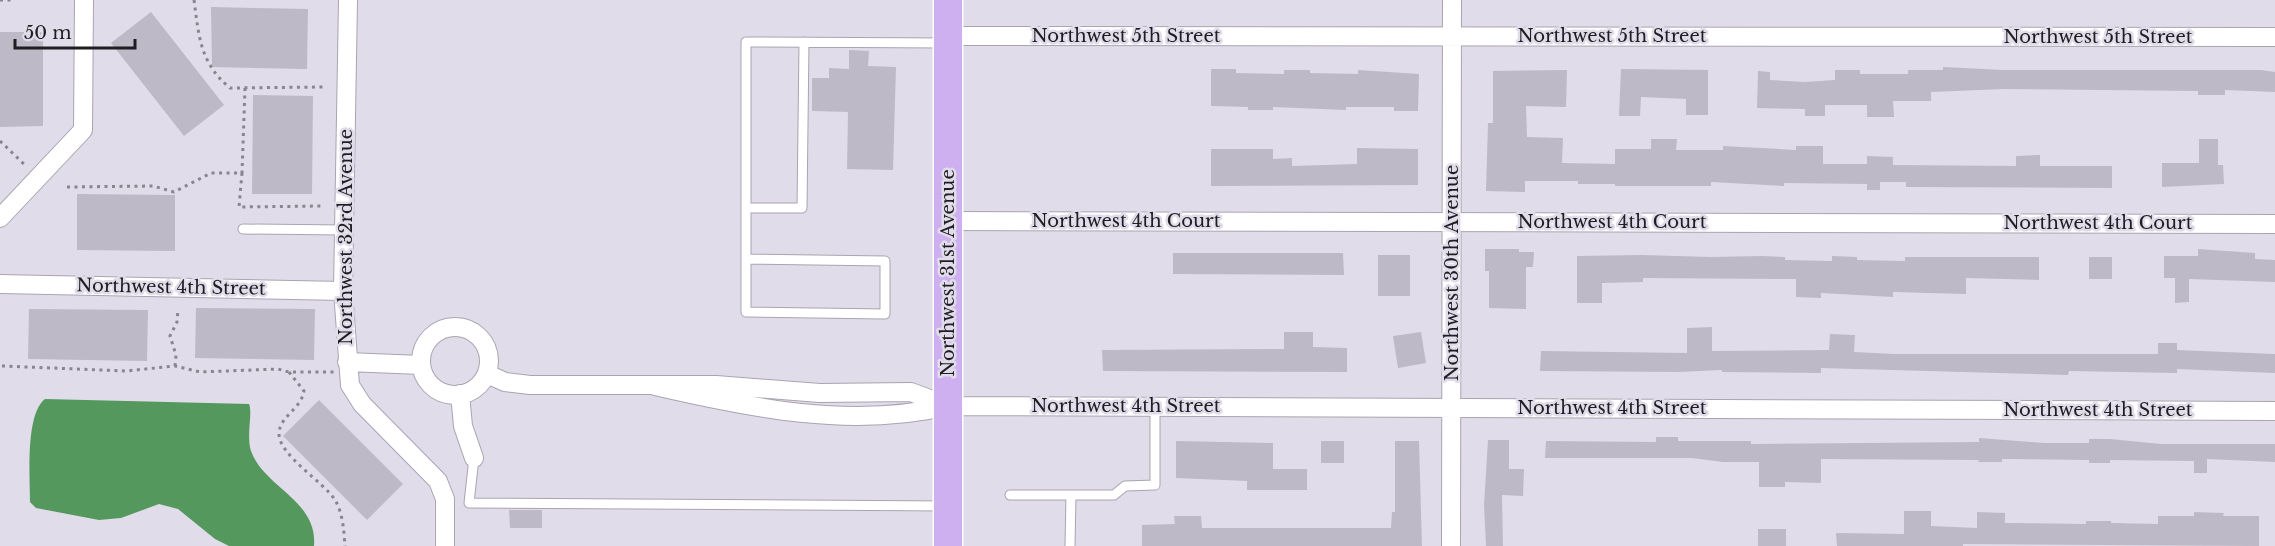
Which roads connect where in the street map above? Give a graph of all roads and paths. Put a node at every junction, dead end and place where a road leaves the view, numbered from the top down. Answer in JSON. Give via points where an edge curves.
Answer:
{"nodes":[{"id":1,"x":0,"y":0,"type":"edge"},
{"id":2,"x":15,"y":0,"type":"edge"},
{"id":3,"x":84,"y":0,"type":"edge"},
{"id":4,"x":194,"y":0,"type":"edge"},
{"id":5,"x":348,"y":0,"type":"edge"},
{"id":6,"x":948,"y":0,"type":"edge"},
{"id":7,"x":1452,"y":0,"type":"edge"},
{"id":8,"x":1451,"y":36,"type":"junction"},
{"id":9,"x":2275,"y":37,"type":"edge"},
{"id":10,"x":948,"y":40,"type":"junction"},
{"id":11,"x":804,"y":42,"type":"junction"},
{"id":12,"x":324,"y":87,"type":"dead end"},
{"id":13,"x":244,"y":88,"type":"junction"},
{"id":14,"x":0,"y":141,"type":"edge"},
{"id":15,"x":30,"y":171,"type":"dead end"},
{"id":16,"x":242,"y":173,"type":"junction"},
{"id":17,"x":67,"y":187,"type":"dead end"},
{"id":18,"x":323,"y":206,"type":"dead end"},
{"id":19,"x":746,"y":208,"type":"junction"},
{"id":20,"x":0,"y":218,"type":"edge"},
{"id":21,"x":948,"y":221,"type":"junction"},
{"id":22,"x":1452,"y":221,"type":"junction"},
{"id":23,"x":2275,"y":224,"type":"edge"},
{"id":24,"x":243,"y":229,"type":"dead end"},
{"id":25,"x":344,"y":230,"type":"junction"},
{"id":26,"x":746,"y":259,"type":"junction"},
{"id":27,"x":0,"y":284,"type":"edge"},
{"id":28,"x":343,"y":291,"type":"junction"},
{"id":29,"x":178,"y":309,"type":"dead end"},
{"id":30,"x":347,"y":362,"type":"junction"},
{"id":31,"x":421,"y":365,"type":"junction"},
{"id":32,"x":2,"y":366,"type":"dead end"},
{"id":33,"x":175,"y":366,"type":"junction"},
{"id":34,"x":289,"y":372,"type":"junction"},
{"id":35,"x":487,"y":374,"type":"junction"},
{"id":36,"x":336,"y":380,"type":"dead end"},
{"id":37,"x":460,"y":394,"type":"junction"},
{"id":38,"x":948,"y":406,"type":"junction"},
{"id":39,"x":1155,"y":407,"type":"junction"},
{"id":40,"x":1451,"y":408,"type":"junction"},
{"id":41,"x":2275,"y":411,"type":"edge"},
{"id":42,"x":474,"y":458,"type":"joint"},
{"id":43,"x":1010,"y":495,"type":"dead end"},
{"id":44,"x":1071,"y":495,"type":"junction"},
{"id":45,"x":948,"y":506,"type":"junction"},
{"id":46,"x":345,"y":546,"type":"edge"},
{"id":47,"x":445,"y":546,"type":"edge"},
{"id":48,"x":948,"y":546,"type":"edge"},
{"id":49,"x":1070,"y":546,"type":"edge"},
{"id":50,"x":1450,"y":546,"type":"edge"}],
"edges":[{"from":1,"to":2,"type":"path"},
{"from":3,"to":20,"type":"street","via":[[82,130]]},
{"from":4,"to":13,"type":"path","via":[[200,44],[213,74],[230,88]]},
{"from":5,"to":25,"type":"street","name":"Northwest 32rd Avenue"},
{"from":6,"to":10,"type":"main road","name":"Northwest 31st Avenue"},
{"from":7,"to":8,"type":"street","name":"Northwest 30th Avenue"},
{"from":8,"to":9,"type":"street","name":"Northwest 5th Street"},
{"from":8,"to":10,"type":"street","name":"Northwest 5th Street"},
{"from":8,"to":22,"type":"street","name":"Northwest 30th Avenue"},
{"from":10,"to":11,"type":"lane"},
{"from":10,"to":21,"type":"main road","name":"Northwest 31st Avenue"},
{"from":11,"to":19,"type":"lane","via":[[802,208]]},
{"from":11,"to":19,"type":"lane","via":[[746,42]]},
{"from":12,"to":13,"type":"path"},
{"from":13,"to":16,"type":"path"},
{"from":14,"to":15,"type":"path"},
{"from":16,"to":17,"type":"path","via":[[211,173],[174,192],[153,186]]},
{"from":16,"to":18,"type":"path","via":[[239,207]]},
{"from":19,"to":26,"type":"lane"},
{"from":21,"to":22,"type":"street","name":"Northwest 4th Court"},
{"from":21,"to":38,"type":"main road","name":"Northwest 31st Avenue"},
{"from":22,"to":23,"type":"street","name":"Northwest 4th Court"},
{"from":22,"to":40,"type":"street","name":"Northwest 30th Avenue"},
{"from":24,"to":25,"type":"lane"},
{"from":25,"to":28,"type":"street","name":"Northwest 32rd Avenue"},
{"from":26,"to":26,"type":"lane","via":[[746,312],[885,314],[885,261]]},
{"from":27,"to":28,"type":"street","name":"Northwest 4th Street"},
{"from":28,"to":30,"type":"street","name":"Northwest 32rd Avenue"},
{"from":29,"to":33,"type":"path","via":[[170,336]]},
{"from":30,"to":31,"type":"street"},
{"from":30,"to":47,"type":"street","name":"Northwest 32rd Avenue","via":[[350,385],[362,404],[438,481],[445,499]]},
{"from":31,"to":35,"type":"street","via":[[432,336],[453,327],[465,328],[484,341],[490,363]]},
{"from":31,"to":37,"type":"street","via":[[430,384],[438,390]]},
{"from":32,"to":33,"type":"path","via":[[126,371]]},
{"from":33,"to":34,"type":"path","via":[[200,372]]},
{"from":34,"to":36,"type":"path","via":[[336,372]]},
{"from":34,"to":46,"type":"path","via":[[304,391],[302,401],[281,424],[279,436],[300,465],[335,500]]},
{"from":35,"to":37,"type":"street","via":[[481,384]]},
{"from":35,"to":38,"type":"street","via":[[518,384],[716,385],[820,393],[911,392]]},
{"from":37,"to":42,"type":"street","via":[[463,426]]},
{"from":38,"to":39,"type":"street","name":"Northwest 4th Street"},
{"from":38,"to":45,"type":"main road","name":"Northwest 31st Avenue"},
{"from":39,"to":40,"type":"street","name":"Northwest 4th Street"},
{"from":39,"to":44,"type":"lane","via":[[1155,485],[1125,486],[1114,495]]},
{"from":40,"to":41,"type":"street","name":"Northwest 4th Street"},
{"from":40,"to":50,"type":"street","name":"Northwest 30th Avenue"},
{"from":42,"to":45,"type":"lane","via":[[469,503]]},
{"from":43,"to":44,"type":"lane"},
{"from":44,"to":49,"type":"lane"},
{"from":45,"to":48,"type":"main road","name":"Northwest 31st Avenue"}]}
